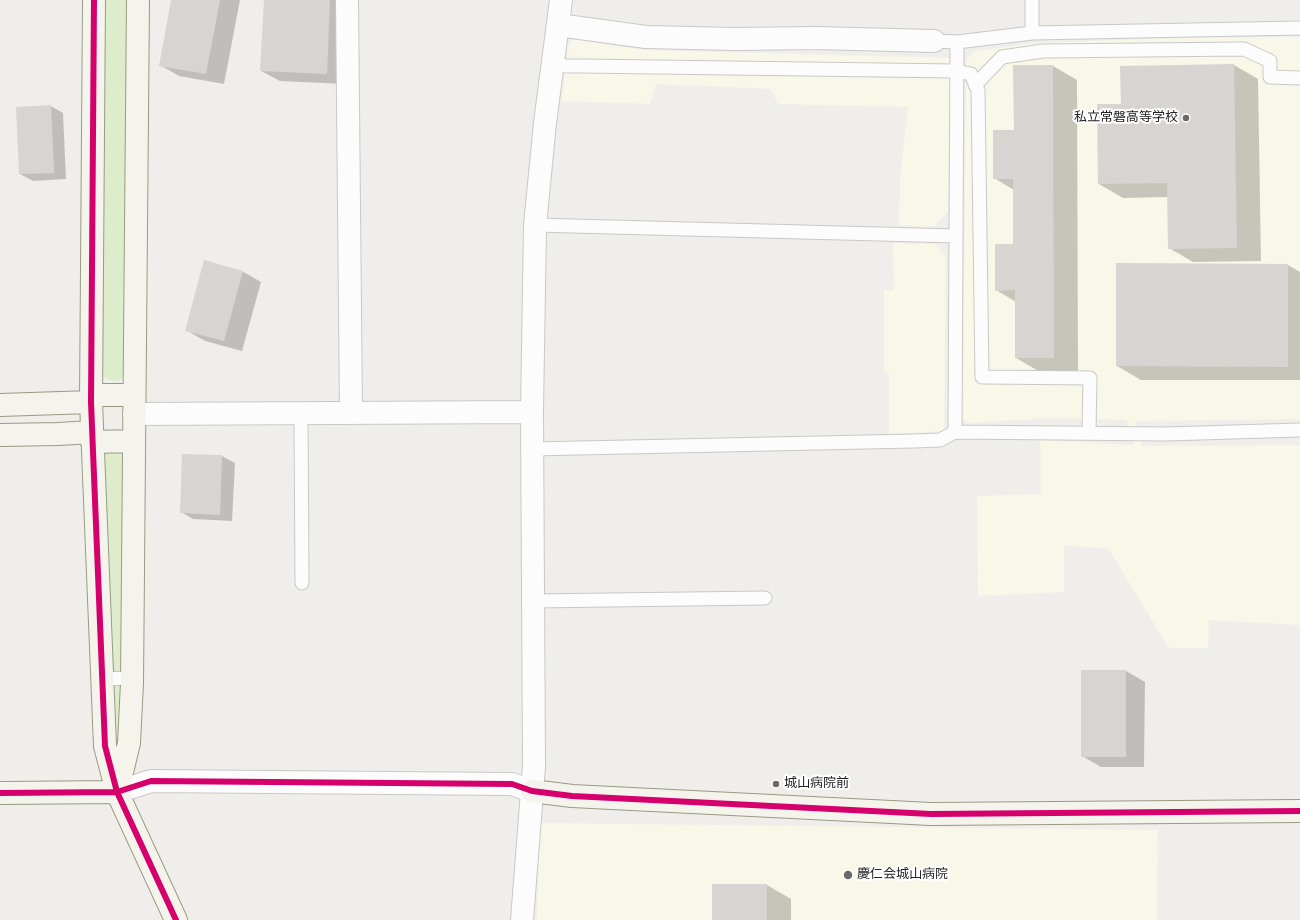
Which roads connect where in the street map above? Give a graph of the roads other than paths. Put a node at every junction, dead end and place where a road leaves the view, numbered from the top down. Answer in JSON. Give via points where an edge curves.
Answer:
{"nodes":[{"id":1,"x":94,"y":0,"type":"edge"},
{"id":2,"x":138,"y":0,"type":"edge"},
{"id":3,"x":347,"y":0,"type":"edge"},
{"id":4,"x":561,"y":0,"type":"edge"},
{"id":5,"x":1032,"y":0,"type":"edge"},
{"id":6,"x":558,"y":25,"type":"junction"},
{"id":7,"x":1300,"y":28,"type":"edge"},
{"id":8,"x":1032,"y":33,"type":"junction"},
{"id":9,"x":934,"y":41,"type":"joint"},
{"id":10,"x":957,"y":42,"type":"junction"},
{"id":11,"x":553,"y":64,"type":"junction"},
{"id":12,"x":956,"y":71,"type":"junction"},
{"id":13,"x":1300,"y":78,"type":"edge"},
{"id":14,"x":975,"y":85,"type":"junction"},
{"id":15,"x":535,"y":225,"type":"junction"},
{"id":16,"x":956,"y":236,"type":"junction"},
{"id":17,"x":92,"y":398,"type":"junction"},
{"id":18,"x":134,"y":404,"type":"junction"},
{"id":19,"x":0,"y":406,"type":"edge"},
{"id":20,"x":532,"y":412,"type":"junction"},
{"id":21,"x":301,"y":413,"type":"junction"},
{"id":22,"x":351,"y":413,"type":"junction"},
{"id":23,"x":1300,"y":430,"type":"edge"},
{"id":24,"x":955,"y":432,"type":"junction"},
{"id":25,"x":1089,"y":433,"type":"junction"},
{"id":26,"x":0,"y":434,"type":"edge"},
{"id":27,"x":92,"y":437,"type":"junction"},
{"id":28,"x":134,"y":442,"type":"junction"},
{"id":29,"x":532,"y":449,"type":"junction"},
{"id":30,"x":302,"y":583,"type":"dead end"},
{"id":31,"x":766,"y":598,"type":"dead end"},
{"id":32,"x":533,"y":601,"type":"junction"},
{"id":33,"x":102,"y":678,"type":"junction"},
{"id":34,"x":132,"y":678,"type":"junction"},
{"id":35,"x":532,"y":791,"type":"junction"},
{"id":36,"x":117,"y":792,"type":"junction"},
{"id":37,"x":0,"y":793,"type":"edge"},
{"id":38,"x":1300,"y":811,"type":"edge"},
{"id":39,"x":176,"y":920,"type":"edge"},
{"id":40,"x":522,"y":920,"type":"edge"}],
"edges":[{"from":1,"to":17,"type":"street"},
{"from":2,"to":18,"type":"street"},
{"from":3,"to":22,"type":"street"},
{"from":4,"to":6,"type":"street"},
{"from":5,"to":8,"type":"lane"},
{"from":6,"to":9,"type":"street","via":[[646,37]]},
{"from":6,"to":11,"type":"street"},
{"from":7,"to":8,"type":"lane"},
{"from":8,"to":10,"type":"lane"},
{"from":9,"to":10,"type":"lane"},
{"from":10,"to":12,"type":"lane"},
{"from":11,"to":12,"type":"lane"},
{"from":11,"to":15,"type":"street"},
{"from":12,"to":14,"type":"lane","via":[[971,74]]},
{"from":12,"to":16,"type":"lane"},
{"from":13,"to":14,"type":"lane","via":[[1270,77],[1270,61],[1244,49],[1043,51],[1002,57]]},
{"from":14,"to":25,"type":"lane","via":[[978,90],[982,377],[1090,378]]},
{"from":15,"to":16,"type":"lane"},
{"from":15,"to":20,"type":"street"},
{"from":16,"to":24,"type":"lane"},
{"from":17,"to":18,"type":"street"},
{"from":17,"to":19,"type":"street"},
{"from":17,"to":27,"type":"street"},
{"from":18,"to":21,"type":"street"},
{"from":18,"to":28,"type":"street"},
{"from":20,"to":22,"type":"street"},
{"from":20,"to":29,"type":"street"},
{"from":21,"to":22,"type":"street"},
{"from":21,"to":30,"type":"lane"},
{"from":23,"to":25,"type":"lane","via":[[1166,434]]},
{"from":24,"to":25,"type":"lane"},
{"from":24,"to":29,"type":"lane","via":[[940,440],[914,442]]},
{"from":26,"to":27,"type":"street"},
{"from":27,"to":28,"type":"street"},
{"from":27,"to":33,"type":"street"},
{"from":28,"to":34,"type":"street"},
{"from":29,"to":32,"type":"street"},
{"from":31,"to":32,"type":"lane"},
{"from":32,"to":35,"type":"street"},
{"from":33,"to":34,"type":"lane"},
{"from":33,"to":36,"type":"street","via":[[105,746]]},
{"from":34,"to":36,"type":"street","via":[[129,743]]},
{"from":35,"to":36,"type":"street","via":[[512,784],[151,781]]},
{"from":35,"to":38,"type":"street","via":[[572,796],[931,814]]},
{"from":35,"to":40,"type":"street"},
{"from":36,"to":37,"type":"street"},
{"from":36,"to":39,"type":"street"}]}
